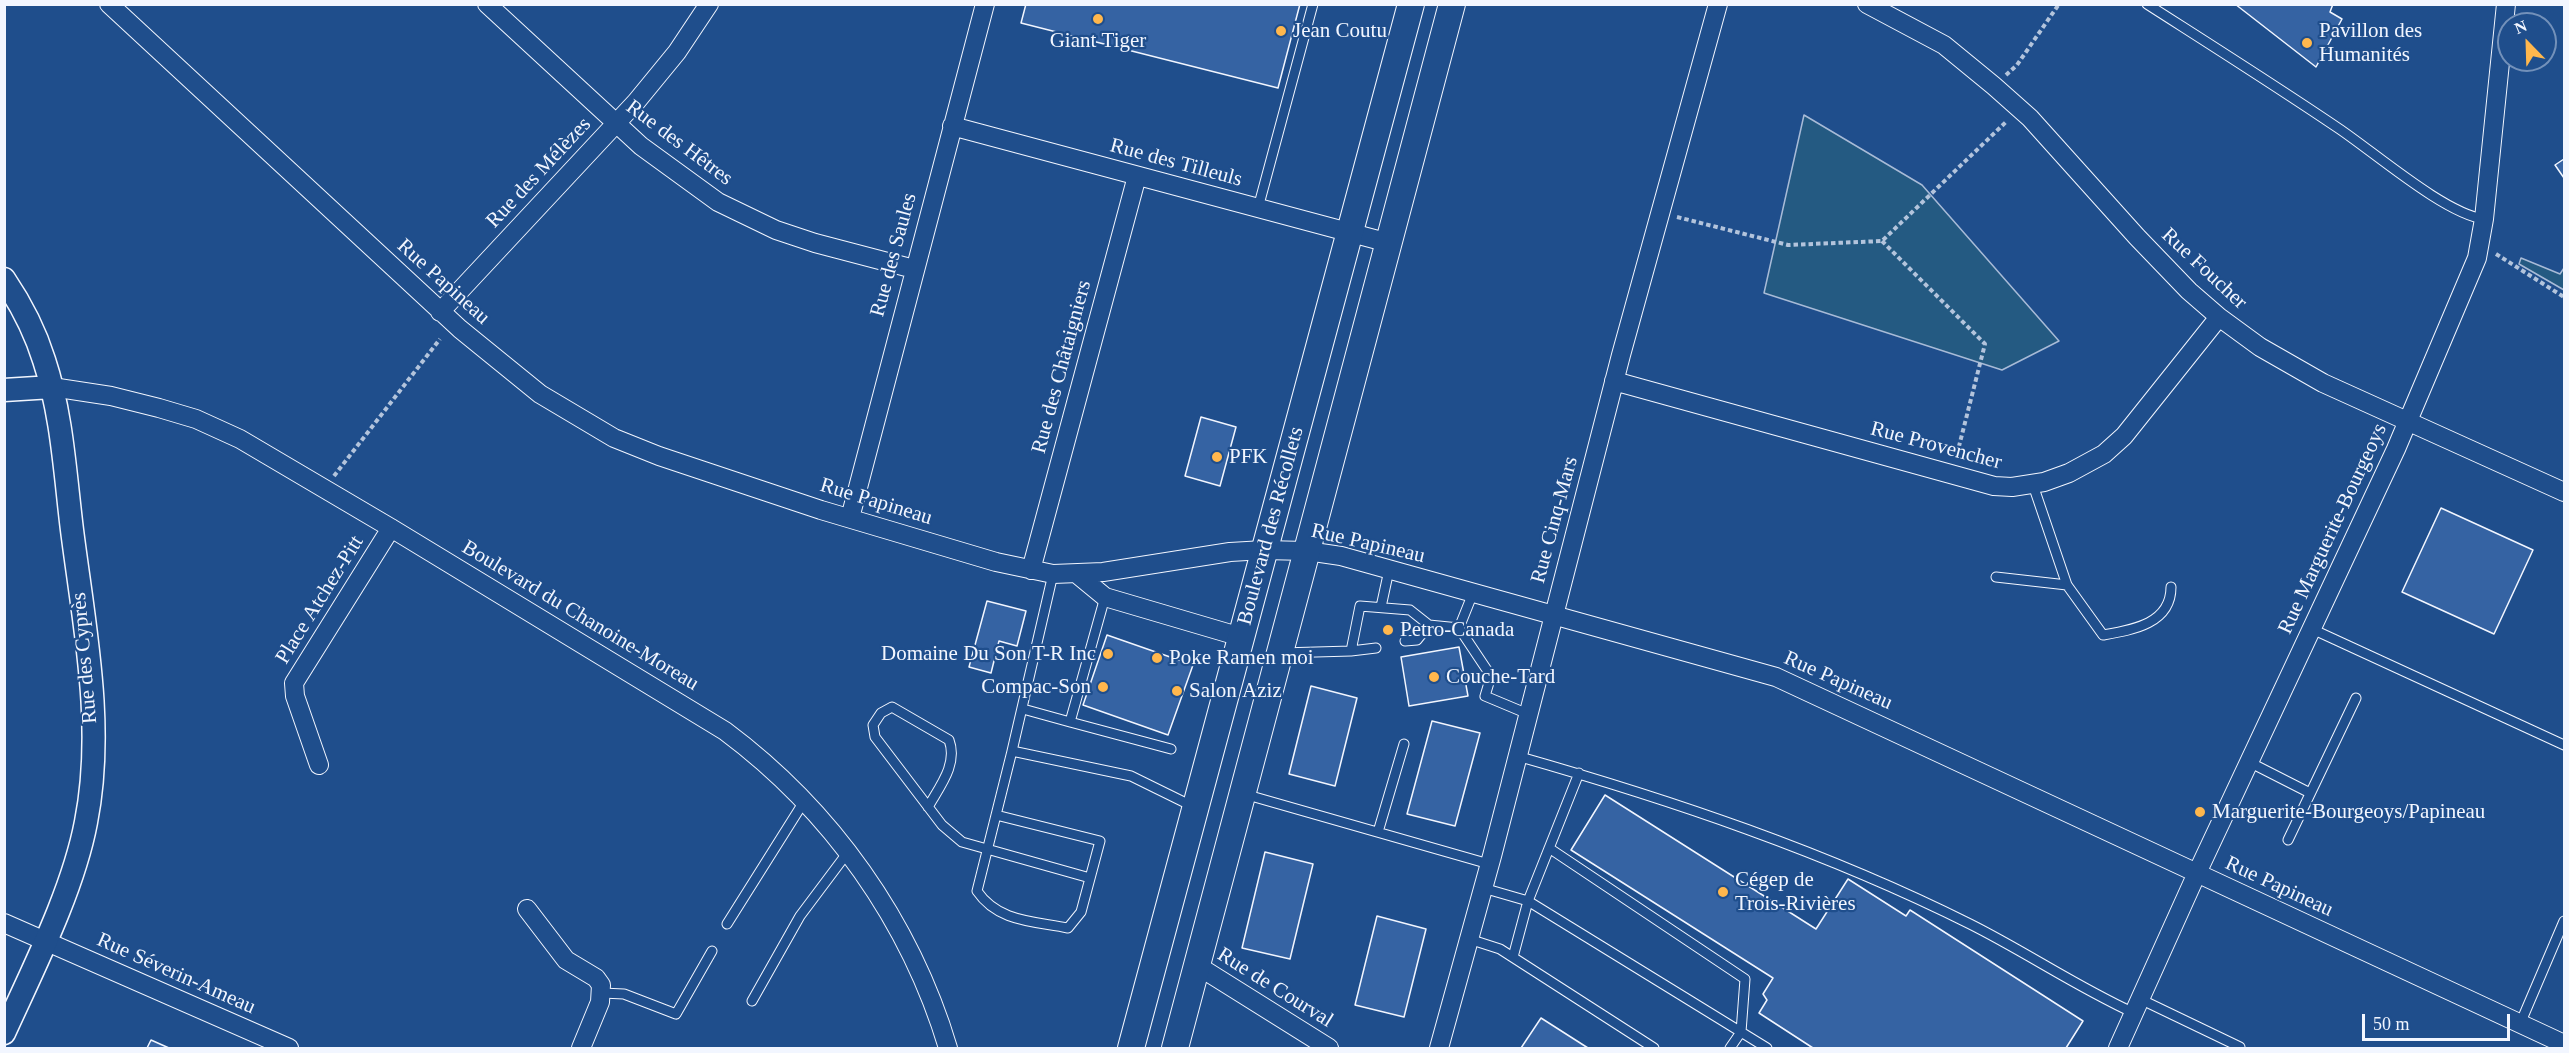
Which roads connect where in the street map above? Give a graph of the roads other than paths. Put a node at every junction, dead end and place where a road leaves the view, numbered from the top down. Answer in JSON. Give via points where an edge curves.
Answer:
{"nodes":[{"id":1,"x":109,"y":4,"type":"edge"},
{"id":2,"x":487,"y":4,"type":"edge"},
{"id":3,"x":709,"y":4,"type":"edge"},
{"id":4,"x":985,"y":4,"type":"edge"},
{"id":5,"x":1313,"y":4,"type":"edge"},
{"id":6,"x":1411,"y":4,"type":"edge"},
{"id":7,"x":1452,"y":4,"type":"edge"},
{"id":8,"x":1718,"y":4,"type":"edge"},
{"id":9,"x":1867,"y":4,"type":"edge"},
{"id":10,"x":2147,"y":4,"type":"edge"},
{"id":11,"x":2506,"y":4,"type":"edge"},
{"id":12,"x":615,"y":124,"type":"junction"},
{"id":13,"x":952,"y":126,"type":"junction"},
{"id":14,"x":1137,"y":176,"type":"junction"},
{"id":15,"x":1258,"y":208,"type":"junction"},
{"id":16,"x":2484,"y":219,"type":"junction"},
{"id":17,"x":1349,"y":233,"type":"junction"},
{"id":18,"x":1389,"y":243,"type":"junction"},
{"id":19,"x":914,"y":269,"type":"junction"},
{"id":20,"x":4,"y":279,"type":"edge"},
{"id":21,"x":440,"y":312,"type":"junction"},
{"id":22,"x":2219,"y":317,"type":"junction"},
{"id":23,"x":1614,"y":381,"type":"junction"},
{"id":24,"x":52,"y":387,"type":"junction"},
{"id":25,"x":4,"y":390,"type":"edge"},
{"id":26,"x":2408,"y":420,"type":"junction"},
{"id":27,"x":2033,"y":485,"type":"junction"},
{"id":28,"x":2565,"y":492,"type":"edge"},
{"id":29,"x":850,"y":518,"type":"junction"},
{"id":30,"x":391,"y":528,"type":"junction"},
{"id":31,"x":1264,"y":549,"type":"junction"},
{"id":32,"x":1307,"y":551,"type":"junction"},
{"id":33,"x":1031,"y":570,"type":"junction"},
{"id":34,"x":1389,"y":570,"type":"junction"},
{"id":35,"x":1053,"y":574,"type":"junction"},
{"id":36,"x":1077,"y":574,"type":"junction"},
{"id":37,"x":1996,"y":577,"type":"dead end"},
{"id":38,"x":2067,"y":585,"type":"junction"},
{"id":39,"x":2171,"y":587,"type":"dead end"},
{"id":40,"x":1473,"y":593,"type":"junction"},
{"id":41,"x":1105,"y":597,"type":"junction"},
{"id":42,"x":1381,"y":607,"type":"junction"},
{"id":43,"x":1553,"y":615,"type":"junction"},
{"id":44,"x":1429,"y":625,"type":"junction"},
{"id":45,"x":1459,"y":628,"type":"junction"},
{"id":46,"x":2312,"y":629,"type":"junction"},
{"id":47,"x":1241,"y":637,"type":"junction"},
{"id":48,"x":1405,"y":641,"type":"dead end"},
{"id":49,"x":1376,"y":648,"type":"dead end"},
{"id":50,"x":1351,"y":651,"type":"junction"},
{"id":51,"x":1281,"y":653,"type":"junction"},
{"id":52,"x":2356,"y":698,"type":"dead end"},
{"id":53,"x":1023,"y":710,"type":"junction"},
{"id":54,"x":1528,"y":714,"type":"junction"},
{"id":55,"x":1070,"y":722,"type":"junction"},
{"id":56,"x":1404,"y":744,"type":"dead end"},
{"id":57,"x":2565,"y":745,"type":"edge"},
{"id":58,"x":1171,"y":749,"type":"dead end"},
{"id":59,"x":1012,"y":751,"type":"junction"},
{"id":60,"x":1518,"y":756,"type":"junction"},
{"id":61,"x":2249,"y":762,"type":"junction"},
{"id":62,"x":319,"y":765,"type":"dead end"},
{"id":63,"x":1579,"y":773,"type":"junction"},
{"id":64,"x":2310,"y":793,"type":"junction"},
{"id":65,"x":1244,"y":794,"type":"junction"},
{"id":66,"x":805,"y":800,"type":"junction"},
{"id":67,"x":928,"y":807,"type":"junction"},
{"id":68,"x":1196,"y":808,"type":"junction"},
{"id":69,"x":996,"y":814,"type":"junction"},
{"id":70,"x":1378,"y":832,"type":"junction"},
{"id":71,"x":2288,"y":840,"type":"dead end"},
{"id":72,"x":1549,"y":848,"type":"junction"},
{"id":73,"x":987,"y":850,"type":"junction"},
{"id":74,"x":848,"y":852,"type":"junction"},
{"id":75,"x":1490,"y":864,"type":"junction"},
{"id":76,"x":2197,"y":873,"type":"junction"},
{"id":77,"x":1090,"y":878,"type":"junction"},
{"id":78,"x":1483,"y":888,"type":"junction"},
{"id":79,"x":1528,"y":901,"type":"junction"},
{"id":80,"x":527,"y":909,"type":"dead end"},
{"id":81,"x":2565,"y":921,"type":"edge"},
{"id":82,"x":4,"y":923,"type":"edge"},
{"id":83,"x":727,"y":924,"type":"dead end"},
{"id":84,"x":1469,"y":939,"type":"junction"},
{"id":85,"x":45,"y":940,"type":"junction"},
{"id":86,"x":712,"y":951,"type":"dead end"},
{"id":87,"x":1513,"y":957,"type":"junction"},
{"id":88,"x":1198,"y":966,"type":"junction"},
{"id":89,"x":602,"y":993,"type":"junction"},
{"id":90,"x":752,"y":1001,"type":"dead end"},
{"id":91,"x":2137,"y":1006,"type":"junction"},
{"id":92,"x":2520,"y":1024,"type":"junction"},
{"id":93,"x":1741,"y":1032,"type":"junction"},
{"id":94,"x":4,"y":1033,"type":"edge"},
{"id":95,"x":2565,"y":1044,"type":"edge"},
{"id":96,"x":289,"y":1048,"type":"edge"},
{"id":97,"x":581,"y":1048,"type":"edge"},
{"id":98,"x":948,"y":1048,"type":"edge"},
{"id":99,"x":1131,"y":1048,"type":"edge"},
{"id":100,"x":1175,"y":1048,"type":"edge"},
{"id":101,"x":1329,"y":1048,"type":"edge"},
{"id":102,"x":1439,"y":1048,"type":"edge"},
{"id":103,"x":1654,"y":1048,"type":"edge"},
{"id":104,"x":1730,"y":1048,"type":"edge"},
{"id":105,"x":1767,"y":1048,"type":"edge"},
{"id":106,"x":2118,"y":1048,"type":"edge"},
{"id":107,"x":2239,"y":1048,"type":"edge"}],
"edges":[{"from":1,"to":21,"type":"street","name":"Rue Papineau"},
{"from":2,"to":12,"type":"street","name":"Rue des Hêtres"},
{"from":3,"to":12,"type":"street","name":"Rue des Mélèzes","via":[[676,52]]},
{"from":4,"to":13,"type":"street","name":"Rue des Saules"},
{"from":5,"to":15,"type":"lane"},
{"from":6,"to":17,"type":"main road","name":"Boulevard des Récollets"},
{"from":7,"to":18,"type":"main road","name":"Boulevard des Récollets"},
{"from":8,"to":23,"type":"street","name":"Rue Cinq-Mars"},
{"from":9,"to":22,"type":"street","name":"Rue Foucher","via":[[1939,42],[2020,109],[2151,252]]},
{"from":10,"to":16,"type":"lane","via":[[2315,112],[2464,215]]},
{"from":11,"to":16,"type":"street","name":"Rue Marguerite-Bourgeoys"},
{"from":12,"to":19,"type":"street","name":"Rue des Hêtres","via":[[693,187],[750,218],[815,243]]},
{"from":12,"to":21,"type":"street","name":"Rue des Mélèzes"},
{"from":13,"to":14,"type":"street","name":"Rue des Tilleuls"},
{"from":13,"to":19,"type":"street","name":"Rue des Saules"},
{"from":14,"to":15,"type":"street","name":"Rue des Tilleuls"},
{"from":14,"to":33,"type":"street","name":"Rue des Châtaigniers"},
{"from":15,"to":17,"type":"street","name":"Rue des Tilleuls"},
{"from":16,"to":26,"type":"street","name":"Rue Marguerite-Bourgeoys","via":[[2477,258]]},
{"from":17,"to":18,"type":"street","name":"Rue des Tilleuls"},
{"from":17,"to":31,"type":"main road","name":"Boulevard des Récollets"},
{"from":18,"to":32,"type":"main road","name":"Boulevard des Récollets"},
{"from":19,"to":29,"type":"street","name":"Rue des Saules"},
{"from":20,"to":24,"type":"street","name":"Rue des Cyprès","via":[[36,339]]},
{"from":21,"to":29,"type":"street","name":"Rue Papineau","via":[[540,394],[606,434],[659,456]]},
{"from":22,"to":26,"type":"street","name":"Rue Foucher","via":[[2301,372]]},
{"from":22,"to":27,"type":"street","name":"Rue Provencher","via":[[2116,445],[2069,473]]},
{"from":23,"to":27,"type":"street","name":"Rue Provencher","via":[[2002,487]]},
{"from":23,"to":43,"type":"street","name":"Rue Cinq-Mars"},
{"from":24,"to":25,"type":"street"},
{"from":24,"to":30,"type":"street","name":"Boulevard du Chanoine-Moreau","via":[[111,396],[196,419],[260,449]]},
{"from":24,"to":85,"type":"street","name":"Rue des Cyprès","via":[[89,669],[93,760],[81,844]]},
{"from":26,"to":28,"type":"street","name":"Rue Foucher"},
{"from":26,"to":46,"type":"street","name":"Rue Marguerite-Bourgeoys"},
{"from":27,"to":38,"type":"lane"},
{"from":29,"to":33,"type":"street","name":"Rue Papineau"},
{"from":30,"to":62,"type":"street","name":"Place Atchez-Pitt","via":[[294,683]]},
{"from":30,"to":66,"type":"street","name":"Boulevard du Chanoine-Moreau","via":[[725,730]]},
{"from":31,"to":32,"type":"street","name":"Rue Papineau"},
{"from":31,"to":36,"type":"street","name":"Rue Papineau"},
{"from":31,"to":47,"type":"main road","name":"Boulevard des Récollets"},
{"from":32,"to":34,"type":"street","name":"Rue Papineau"},
{"from":32,"to":51,"type":"main road","name":"Boulevard des Récollets"},
{"from":33,"to":35,"type":"street","name":"Rue Papineau"},
{"from":34,"to":40,"type":"street","name":"Rue Papineau"},
{"from":34,"to":42,"type":"lane"},
{"from":35,"to":36,"type":"street","name":"Rue Papineau"},
{"from":35,"to":53,"type":"lane"},
{"from":36,"to":41,"type":"street"},
{"from":37,"to":38,"type":"lane"},
{"from":38,"to":39,"type":"lane","via":[[2103,635],[2148,624],[2162,614],[2171,597]]},
{"from":40,"to":43,"type":"street","name":"Rue Papineau"},
{"from":40,"to":45,"type":"lane"},
{"from":41,"to":47,"type":"street"},
{"from":41,"to":55,"type":"lane"},
{"from":42,"to":44,"type":"lane","via":[[1410,610]]},
{"from":42,"to":50,"type":"lane","via":[[1360,606]]},
{"from":43,"to":54,"type":"street","name":"Rue Cinq-Mars"},
{"from":43,"to":76,"type":"street","name":"Rue Papineau","via":[[1776,677]]},
{"from":44,"to":45,"type":"lane"},
{"from":44,"to":48,"type":"lane","via":[[1417,640]]},
{"from":45,"to":54,"type":"lane","via":[[1491,676],[1485,696]]},
{"from":46,"to":57,"type":"lane"},
{"from":46,"to":61,"type":"street","name":"Rue Marguerite-Bourgeoys"},
{"from":47,"to":68,"type":"main road","name":"Boulevard des Récollets"},
{"from":49,"to":50,"type":"lane"},
{"from":50,"to":51,"type":"lane"},
{"from":51,"to":65,"type":"main road","name":"Boulevard des Récollets"},
{"from":52,"to":64,"type":"lane"},
{"from":53,"to":55,"type":"lane"},
{"from":53,"to":59,"type":"lane"},
{"from":54,"to":60,"type":"street","name":"Rue Cinq-Mars"},
{"from":55,"to":58,"type":"lane"},
{"from":56,"to":70,"type":"lane"},
{"from":59,"to":68,"type":"lane","via":[[1131,776]]},
{"from":59,"to":69,"type":"lane"},
{"from":60,"to":63,"type":"lane"},
{"from":60,"to":75,"type":"street","name":"Rue Cinq-Mars"},
{"from":61,"to":64,"type":"lane"},
{"from":61,"to":76,"type":"street","name":"Rue Marguerite-Bourgeoys"},
{"from":63,"to":72,"type":"lane"},
{"from":63,"to":91,"type":"lane","via":[[1807,850],[1971,924],[2099,997]]},
{"from":64,"to":71,"type":"lane"},
{"from":65,"to":70,"type":"lane"},
{"from":65,"to":88,"type":"main road","name":"Boulevard des Récollets"},
{"from":66,"to":74,"type":"street","name":"Boulevard du Chanoine-Moreau"},
{"from":66,"to":83,"type":"lane"},
{"from":67,"to":67,"type":"lane","via":[[875,737],[873,725],[881,713],[892,707],[949,740],[953,749],[952,763]]},
{"from":67,"to":73,"type":"lane","via":[[962,842]]},
{"from":68,"to":99,"type":"main road","name":"Boulevard des Récollets"},
{"from":69,"to":73,"type":"lane"},
{"from":69,"to":77,"type":"lane","via":[[1100,841]]},
{"from":70,"to":75,"type":"lane"},
{"from":72,"to":79,"type":"lane"},
{"from":72,"to":93,"type":"lane","via":[[1745,979]]},
{"from":73,"to":77,"type":"lane"},
{"from":73,"to":77,"type":"lane","via":[[977,891],[986,904],[1002,914],[1068,928],[1082,912]]},
{"from":74,"to":90,"type":"lane","via":[[800,916]]},
{"from":74,"to":98,"type":"street","name":"Boulevard du Chanoine-Moreau","via":[[908,947]]},
{"from":75,"to":78,"type":"street","name":"Rue Cinq-Mars"},
{"from":76,"to":91,"type":"street","name":"Rue Marguerite-Bourgeoys"},
{"from":76,"to":92,"type":"street","name":"Rue Papineau"},
{"from":78,"to":79,"type":"lane"},
{"from":78,"to":84,"type":"street","name":"Rue Cinq-Mars"},
{"from":79,"to":87,"type":"lane"},
{"from":79,"to":93,"type":"lane"},
{"from":80,"to":89,"type":"street","via":[[566,960],[596,978]]},
{"from":81,"to":92,"type":"lane"},
{"from":82,"to":85,"type":"street","name":"Rue Séverin-Ameau"},
{"from":84,"to":87,"type":"lane"},
{"from":84,"to":102,"type":"street","name":"Rue Cinq-Mars"},
{"from":85,"to":94,"type":"street","name":"Rue des Cyprès"},
{"from":85,"to":96,"type":"street","name":"Rue Séverin-Ameau"},
{"from":86,"to":89,"type":"lane","via":[[676,1014],[624,994]]},
{"from":87,"to":103,"type":"lane"},
{"from":88,"to":100,"type":"main road","name":"Boulevard des Récollets"},
{"from":88,"to":101,"type":"street","name":"Rue de Courval"},
{"from":89,"to":97,"type":"street"},
{"from":91,"to":106,"type":"street","name":"Rue Marguerite-Bourgeoys"},
{"from":91,"to":107,"type":"lane"},
{"from":92,"to":95,"type":"street","name":"Rue Papineau"},
{"from":93,"to":104,"type":"lane"},
{"from":93,"to":105,"type":"lane"}]}
